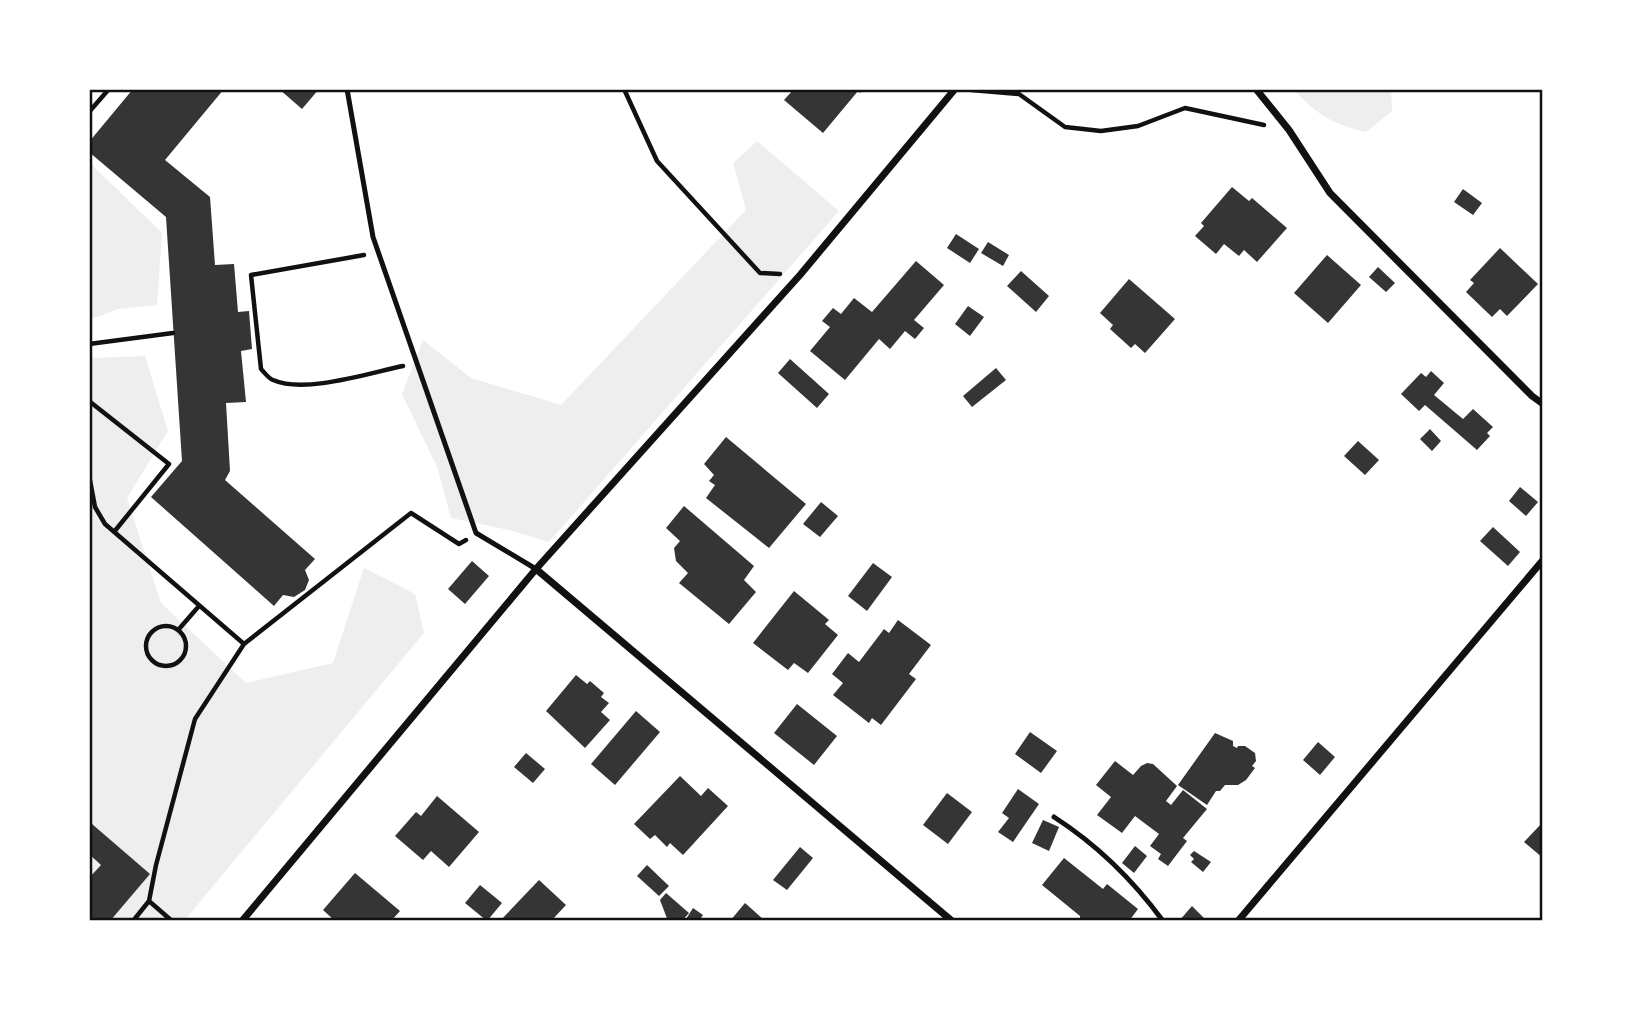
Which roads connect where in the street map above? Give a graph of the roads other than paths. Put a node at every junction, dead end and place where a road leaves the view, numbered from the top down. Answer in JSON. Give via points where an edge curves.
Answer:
{"nodes":[{"id":1,"x":347,"y":89,"type":"edge"},
{"id":2,"x":955,"y":89,"type":"edge"},
{"id":3,"x":1256,"y":89,"type":"edge"},
{"id":4,"x":1543,"y":404,"type":"edge"},
{"id":5,"x":1543,"y":560,"type":"edge"},
{"id":6,"x":536,"y":569,"type":"junction"},
{"id":7,"x":1054,"y":817,"type":"dead end"},
{"id":8,"x":242,"y":921,"type":"edge"},
{"id":9,"x":952,"y":921,"type":"edge"},
{"id":10,"x":1163,"y":921,"type":"edge"},
{"id":11,"x":1238,"y":921,"type":"edge"}],
"edges":[{"from":1,"to":6,"type":"lane","via":[[373,237],[477,533]]},
{"from":2,"to":6,"type":"street","via":[[800,275]]},
{"from":3,"to":4,"type":"street","via":[[1330,193]]},
{"from":5,"to":11,"type":"street"},
{"from":6,"to":8,"type":"street"},
{"from":6,"to":9,"type":"street"},
{"from":7,"to":10,"type":"lane","via":[[1104,855]]}]}
